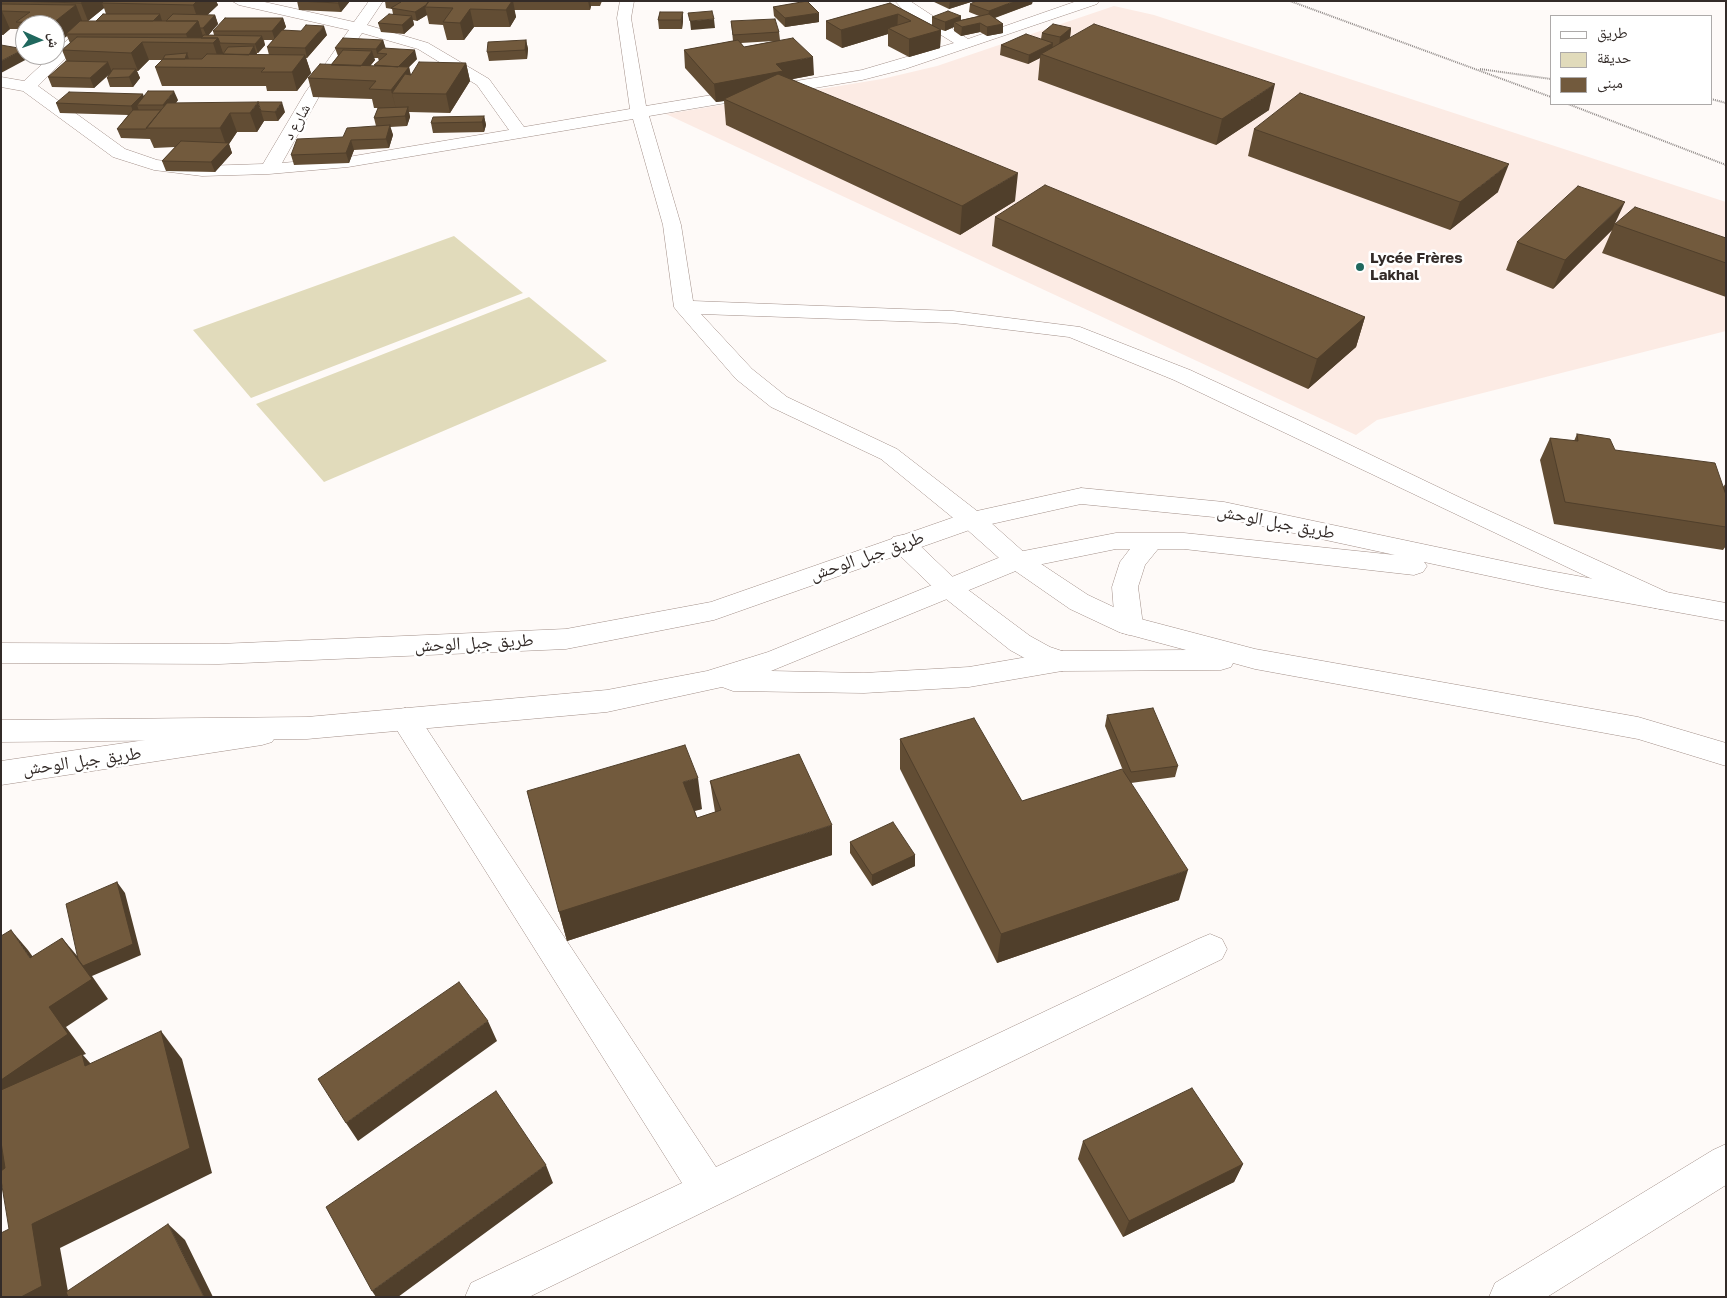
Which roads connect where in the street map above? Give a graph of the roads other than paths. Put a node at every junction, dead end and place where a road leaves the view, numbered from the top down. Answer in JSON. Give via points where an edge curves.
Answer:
{"nodes":[{"id":1,"x":116,"y":1,"type":"edge"},
{"id":2,"x":239,"y":1,"type":"edge"},
{"id":3,"x":376,"y":1,"type":"edge"},
{"id":4,"x":626,"y":1,"type":"edge"},
{"id":5,"x":902,"y":1,"type":"edge"},
{"id":6,"x":1092,"y":1,"type":"edge"},
{"id":7,"x":358,"y":28,"type":"junction"},
{"id":8,"x":967,"y":44,"type":"junction"},
{"id":9,"x":1,"y":82,"type":"edge"},
{"id":10,"x":28,"y":87,"type":"junction"},
{"id":11,"x":639,"y":112,"type":"junction"},
{"id":12,"x":520,"y":133,"type":"junction"},
{"id":13,"x":269,"y":169,"type":"junction"},
{"id":14,"x":684,"y":307,"type":"junction"},
{"id":15,"x":972,"y":520,"type":"junction"},
{"id":16,"x":1151,"y":541,"type":"junction"},
{"id":17,"x":902,"y":543,"type":"junction"},
{"id":18,"x":1017,"y":560,"type":"junction"},
{"id":19,"x":1550,"y":580,"type":"junction"},
{"id":20,"x":950,"y":589,"type":"junction"},
{"id":21,"x":1660,"y":600,"type":"junction"},
{"id":22,"x":1726,"y":612,"type":"edge"},
{"id":23,"x":1129,"y":625,"type":"junction"},
{"id":24,"x":1,"y":653,"type":"edge"},
{"id":25,"x":1256,"y":659,"type":"junction"},
{"id":26,"x":1062,"y":661,"type":"junction"},
{"id":27,"x":707,"y":681,"type":"junction"},
{"id":28,"x":405,"y":719,"type":"junction"},
{"id":29,"x":307,"y":728,"type":"junction"},
{"id":30,"x":1,"y":731,"type":"edge"},
{"id":31,"x":1726,"y":755,"type":"edge"},
{"id":32,"x":1,"y":772,"type":"edge"},
{"id":33,"x":1210,"y":949,"type":"dead end"},
{"id":34,"x":1726,"y":1163,"type":"edge"},
{"id":35,"x":708,"y":1189,"type":"junction"},
{"id":36,"x":485,"y":1297,"type":"edge"},
{"id":37,"x":1509,"y":1297,"type":"edge"}],
"edges":[{"from":1,"to":10,"type":"street"},
{"from":2,"to":7,"type":"street"},
{"from":3,"to":7,"type":"street","name":"شارع د"},
{"from":4,"to":11,"type":"street","via":[[624,18]]},
{"from":5,"to":8,"type":"street","via":[[911,10]]},
{"from":6,"to":8,"type":"street"},
{"from":7,"to":12,"type":"street","via":[[423,46],[483,82]]},
{"from":7,"to":13,"type":"street","name":"شارع د","via":[[313,93]]},
{"from":8,"to":11,"type":"street","via":[[862,75]]},
{"from":9,"to":10,"type":"street"},
{"from":10,"to":13,"type":"street","via":[[118,153],[154,165],[202,171]]},
{"from":11,"to":12,"type":"street"},
{"from":11,"to":14,"type":"street","via":[[672,225]]},
{"from":12,"to":13,"type":"street","via":[[348,162]]},
{"from":14,"to":15,"type":"street","via":[[744,374],[779,402],[889,454]]},
{"from":14,"to":21,"type":"street","via":[[953,317],[1073,331],[1228,396]]},
{"from":15,"to":17,"type":"street","name":"طريق جبل الوحش"},
{"from":15,"to":18,"type":"street"},
{"from":15,"to":19,"type":"street","name":"طريق جبل الوحش","via":[[1081,496],[1224,510]]},
{"from":16,"to":18,"type":"street","via":[[1116,541]]},
{"from":16,"to":19,"type":"street","via":[[1184,541]]},
{"from":16,"to":23,"type":"street","via":[[1133,562],[1125,587]]},
{"from":17,"to":20,"type":"street"},
{"from":17,"to":24,"type":"street","name":"طريق جبل الوحش","via":[[714,611],[566,639],[218,654]]},
{"from":18,"to":20,"type":"street"},
{"from":18,"to":23,"type":"street","via":[[1079,602]]},
{"from":19,"to":21,"type":"street","name":"طريق جبل الوحش"},
{"from":20,"to":26,"type":"street","via":[[1020,642],[1040,654]]},
{"from":20,"to":27,"type":"street","via":[[778,659]]},
{"from":21,"to":22,"type":"street","name":"طريق جبل الوحش"},
{"from":23,"to":25,"type":"street"},
{"from":25,"to":26,"type":"street"},
{"from":25,"to":31,"type":"street","via":[[1638,728]]},
{"from":26,"to":27,"type":"street","via":[[969,677],[874,683]]},
{"from":27,"to":28,"type":"street","via":[[607,702]]},
{"from":28,"to":29,"type":"street"},
{"from":28,"to":35,"type":"street"},
{"from":29,"to":30,"type":"street","name":"طريق جبل الوحش"},
{"from":29,"to":32,"type":"street","name":"طريق جبل الوحش"},
{"from":33,"to":35,"type":"street"},
{"from":34,"to":37,"type":"street"},
{"from":35,"to":36,"type":"street"}]}
